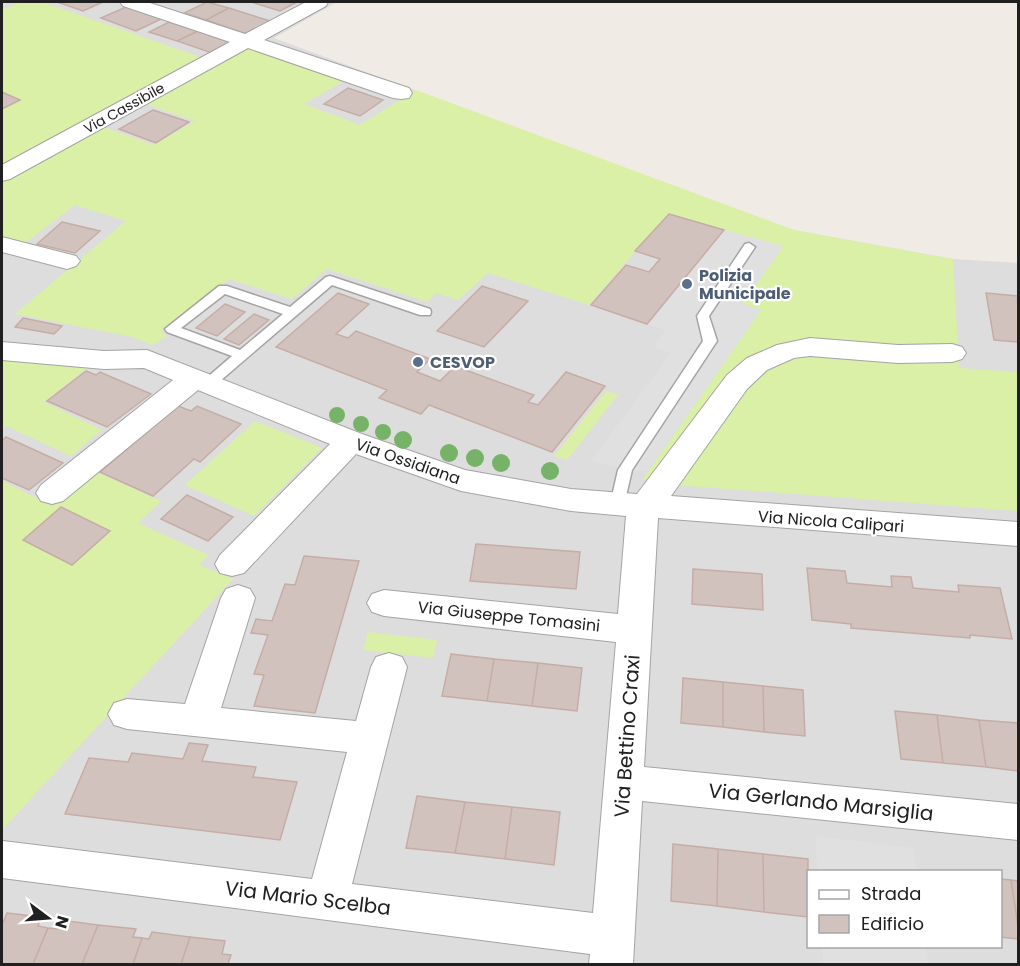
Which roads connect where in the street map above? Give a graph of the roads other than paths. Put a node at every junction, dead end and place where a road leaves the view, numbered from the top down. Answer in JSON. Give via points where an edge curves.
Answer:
{"nodes":[{"id":1,"x":130,"y":2,"type":"edge"},
{"id":2,"x":319,"y":2,"type":"edge"},
{"id":3,"x":247,"y":41,"type":"junction"},
{"id":4,"x":401,"y":93,"type":"dead end"},
{"id":5,"x":2,"y":174,"type":"edge"},
{"id":6,"x":2,"y":245,"type":"edge"},
{"id":7,"x":749,"y":247,"type":"dead end"},
{"id":8,"x":67,"y":261,"type":"dead end"},
{"id":9,"x":291,"y":312,"type":"junction"},
{"id":10,"x":425,"y":312,"type":"dead end"},
{"id":11,"x":2,"y":351,"type":"edge"},
{"id":12,"x":952,"y":352,"type":"dead end"},
{"id":13,"x":242,"y":355,"type":"junction"},
{"id":14,"x":201,"y":381,"type":"junction"},
{"id":15,"x":351,"y":441,"type":"junction"},
{"id":16,"x":52,"y":493,"type":"dead end"},
{"id":17,"x":630,"y":506,"type":"junction"},
{"id":18,"x":1018,"y":534,"type":"edge"},
{"id":19,"x":232,"y":564,"type":"dead end"},
{"id":20,"x":238,"y":598,"type":"dead end"},
{"id":21,"x":384,"y":603,"type":"dead end"},
{"id":22,"x":634,"y":630,"type":"junction"},
{"id":23,"x":389,"y":667,"type":"dead end"},
{"id":24,"x":127,"y":714,"type":"dead end"},
{"id":25,"x":198,"y":721,"type":"junction"},
{"id":26,"x":370,"y":738,"type":"junction"},
{"id":27,"x":624,"y":782,"type":"junction"},
{"id":28,"x":1018,"y":822,"type":"edge"},
{"id":29,"x":3,"y":860,"type":"edge"},
{"id":30,"x":327,"y":900,"type":"junction"},
{"id":31,"x":612,"y":950,"type":"edge"}],
"edges":[{"from":1,"to":3,"type":"street"},
{"from":2,"to":3,"type":"street","name":"Via Cassibile"},
{"from":3,"to":4,"type":"street"},
{"from":3,"to":5,"type":"street","name":"Via Cassibile"},
{"from":6,"to":8,"type":"street"},
{"from":7,"to":17,"type":"lane","via":[[703,316],[710,341],[625,470]]},
{"from":9,"to":10,"type":"lane","via":[[330,280]]},
{"from":9,"to":13,"type":"lane"},
{"from":9,"to":13,"type":"lane","via":[[223,289],[172,329]]},
{"from":11,"to":14,"type":"street","name":"Via Ossidiana","via":[[104,360],[147,359]]},
{"from":12,"to":17,"type":"street","via":[[898,354],[810,347],[787,351],[757,364],[737,382],[660,488]]},
{"from":13,"to":14,"type":"lane"},
{"from":14,"to":15,"type":"street","name":"Via Ossidiana"},
{"from":14,"to":16,"type":"street"},
{"from":15,"to":17,"type":"street","name":"Via Ossidiana","via":[[462,480],[571,500]]},
{"from":15,"to":19,"type":"street"},
{"from":17,"to":18,"type":"street","name":"Via Nicola Calipari"},
{"from":17,"to":22,"type":"street","name":"Via Bettino Craxi"},
{"from":20,"to":25,"type":"street"},
{"from":21,"to":22,"type":"street","name":"Via Giuseppe Tomasini"},
{"from":22,"to":27,"type":"street","name":"Via Bettino Craxi"},
{"from":23,"to":26,"type":"street"},
{"from":24,"to":25,"type":"street"},
{"from":25,"to":26,"type":"street"},
{"from":26,"to":30,"type":"street"},
{"from":27,"to":28,"type":"street","name":"Via Gerlando Marsiglia"},
{"from":27,"to":31,"type":"street","name":"Via Bettino Craxi"},
{"from":29,"to":30,"type":"street","name":"Via Mario Scelba"},
{"from":30,"to":31,"type":"street","name":"Via Mario Scelba"}]}
